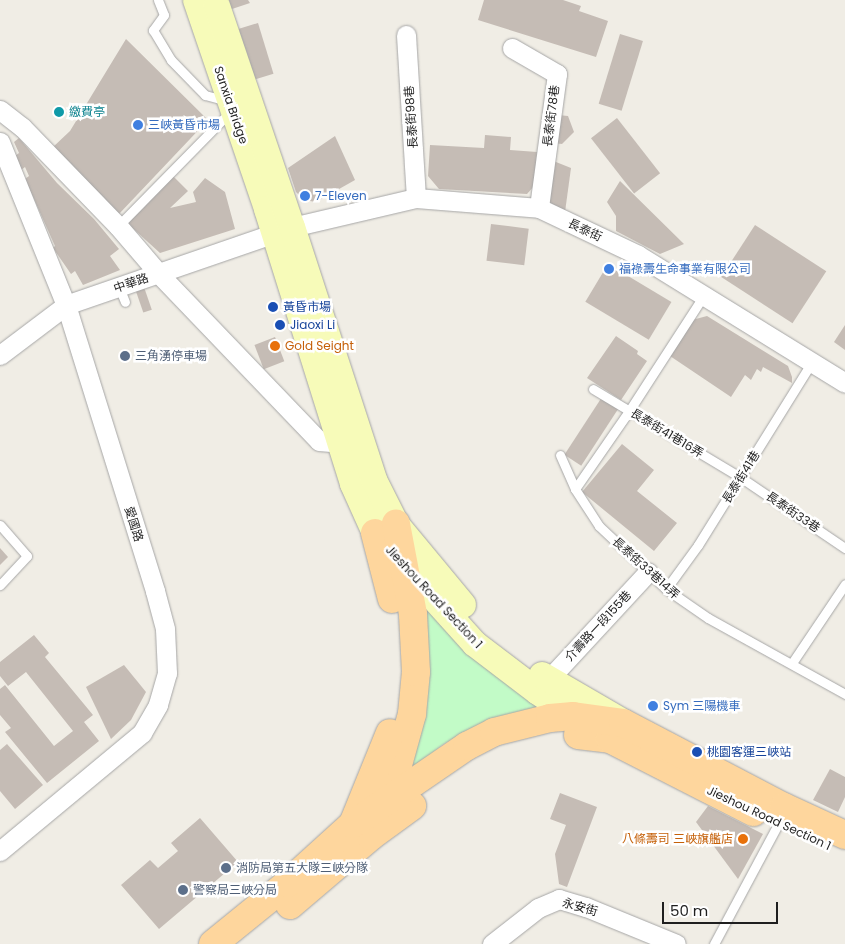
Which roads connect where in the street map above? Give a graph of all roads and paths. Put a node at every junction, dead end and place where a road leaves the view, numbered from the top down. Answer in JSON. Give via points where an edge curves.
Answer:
{"nodes":[{"id":1,"x":158,"y":0,"type":"edge"},
{"id":2,"x":196,"y":0,"type":"edge"},
{"id":3,"x":215,"y":0,"type":"edge"},
{"id":4,"x":406,"y":35,"type":"dead end"},
{"id":5,"x":512,"y":48,"type":"dead end"},
{"id":6,"x":231,"y":105,"type":"junction"},
{"id":7,"x":0,"y":110,"type":"edge"},
{"id":8,"x":0,"y":142,"type":"edge"},
{"id":9,"x":416,"y":198,"type":"junction"},
{"id":10,"x":539,"y":208,"type":"junction"},
{"id":11,"x":279,"y":218,"type":"junction"},
{"id":12,"x":118,"y":226,"type":"junction"},
{"id":13,"x":154,"y":278,"type":"junction"},
{"id":14,"x":704,"y":295,"type":"junction"},
{"id":15,"x":66,"y":305,"type":"junction"},
{"id":16,"x":0,"y":354,"type":"edge"},
{"id":17,"x":812,"y":362,"type":"junction"},
{"id":18,"x":845,"y":383,"type":"edge"},
{"id":19,"x":593,"y":389,"type":"dead end"},
{"id":20,"x":629,"y":411,"type":"junction"},
{"id":21,"x":340,"y":443,"type":"junction"},
{"id":22,"x":560,"y":455,"type":"dead end"},
{"id":23,"x":740,"y":477,"type":"junction"},
{"id":24,"x":575,"y":489,"type":"junction"},
{"id":25,"x":0,"y":525,"type":"edge"},
{"id":26,"x":385,"y":528,"type":"junction"},
{"id":27,"x":845,"y":548,"type":"edge"},
{"id":28,"x":404,"y":567,"type":"junction"},
{"id":29,"x":648,"y":572,"type":"junction"},
{"id":30,"x":845,"y":584,"type":"edge"},
{"id":31,"x":0,"y":585,"type":"edge"},
{"id":32,"x":666,"y":589,"type":"junction"},
{"id":33,"x":792,"y":663,"type":"junction"},
{"id":34,"x":548,"y":680,"type":"junction"},
{"id":35,"x":845,"y":694,"type":"edge"},
{"id":36,"x":573,"y":716,"type":"junction"},
{"id":37,"x":617,"y":731,"type":"junction"},
{"id":38,"x":384,"y":803,"type":"junction"},
{"id":39,"x":778,"y":824,"type":"junction"},
{"id":40,"x":362,"y":830,"type":"junction"},
{"id":41,"x":845,"y":835,"type":"edge"},
{"id":42,"x":0,"y":852,"type":"edge"},
{"id":43,"x":845,"y":854,"type":"edge"},
{"id":44,"x":213,"y":944,"type":"edge"},
{"id":45,"x":243,"y":944,"type":"edge"},
{"id":46,"x":492,"y":944,"type":"edge"},
{"id":47,"x":676,"y":944,"type":"edge"},
{"id":48,"x":714,"y":944,"type":"edge"}],
"edges":[{"from":1,"to":6,"type":"lane","via":[[164,15],[153,30],[171,60],[205,95]]},
{"from":2,"to":6,"type":"main road","name":"Sanxia Bridge"},
{"from":3,"to":11,"type":"main road","name":"Sanxia Bridge"},
{"from":4,"to":9,"type":"street","name":"長泰街98巷"},
{"from":5,"to":10,"type":"street","name":"長泰街78巷","via":[[557,74]]},
{"from":6,"to":11,"type":"main road","name":"Sanxia Bridge"},
{"from":6,"to":12,"type":"lane"},
{"from":7,"to":12,"type":"street","via":[[44,146]]},
{"from":8,"to":15,"type":"street","name":"愛國路"},
{"from":9,"to":10,"type":"street","name":"長泰街"},
{"from":9,"to":11,"type":"street","name":"長泰街"},
{"from":10,"to":14,"type":"street","name":"長泰街","via":[[638,255]]},
{"from":11,"to":13,"type":"street","name":"中華路"},
{"from":11,"to":21,"type":"main road","name":"Jieshou Road Section 1"},
{"from":11,"to":26,"type":"main road","name":"Jieshou Road Section 1","via":[[374,480]]},
{"from":12,"to":13,"type":"street"},
{"from":13,"to":15,"type":"street","name":"中華路","via":[[122,295]]},
{"from":13,"to":21,"type":"street","via":[[294,420],[319,441]]},
{"from":14,"to":17,"type":"street","name":"長泰街"},
{"from":14,"to":20,"type":"lane"},
{"from":15,"to":16,"type":"street","name":"中華路"},
{"from":15,"to":42,"type":"street","name":"愛國路","via":[[105,409],[155,591],[165,629],[167,673],[158,705],[142,734]]},
{"from":17,"to":18,"type":"street","name":"長泰街"},
{"from":17,"to":23,"type":"lane","name":"長泰街41巷"},
{"from":19,"to":20,"type":"lane","name":"長泰街41巷16弄"},
{"from":20,"to":23,"type":"lane","name":"長泰街41巷16弄"},
{"from":20,"to":24,"type":"lane"},
{"from":21,"to":26,"type":"main road","name":"Jieshou Road Section 1","via":[[353,484]]},
{"from":22,"to":24,"type":"lane","name":"長泰街33巷14弄"},
{"from":23,"to":27,"type":"lane","name":"長泰街33巷"},
{"from":23,"to":32,"type":"lane","name":"長泰街41巷"},
{"from":24,"to":29,"type":"lane","name":"長泰街33巷14弄","via":[[599,526]]},
{"from":25,"to":31,"type":"lane","via":[[27,556]]},
{"from":26,"to":28,"type":"main road"},
{"from":26,"to":34,"type":"main road","name":"Jieshou Road Section 1","via":[[480,623]]},
{"from":26,"to":40,"type":"main road","via":[[399,678],[392,725]]},
{"from":28,"to":36,"type":"main road","name":"Jieshou Road Section 1","via":[[475,644]]},
{"from":28,"to":38,"type":"main road","via":[[413,614],[416,672],[412,714]]},
{"from":29,"to":32,"type":"lane","name":"長泰街33巷14弄"},
{"from":29,"to":34,"type":"street","name":"介壽路一段155巷"},
{"from":30,"to":33,"type":"lane"},
{"from":32,"to":33,"type":"lane","name":"長泰街33巷14弄","via":[[708,618]]},
{"from":33,"to":35,"type":"lane","name":"長泰街33巷14弄"},
{"from":34,"to":37,"type":"main road","name":"Jieshou Road Section 1"},
{"from":36,"to":37,"type":"main road"},
{"from":36,"to":38,"type":"main road","via":[[494,732],[467,746]]},
{"from":37,"to":39,"type":"main road","name":"Jieshou Road Section 1","via":[[680,776]]},
{"from":37,"to":40,"type":"main road","via":[[531,739],[500,749]]},
{"from":37,"to":41,"type":"main road","name":"Jieshou Road Section 1"},
{"from":38,"to":40,"type":"main road"},
{"from":39,"to":43,"type":"main road","name":"Jieshou Road Section 1"},
{"from":39,"to":48,"type":"lane"},
{"from":40,"to":44,"type":"main road","via":[[288,883]]},
{"from":40,"to":45,"type":"main road"},
{"from":46,"to":47,"type":"street","name":"永安街","via":[[538,908],[559,899]]}]}
